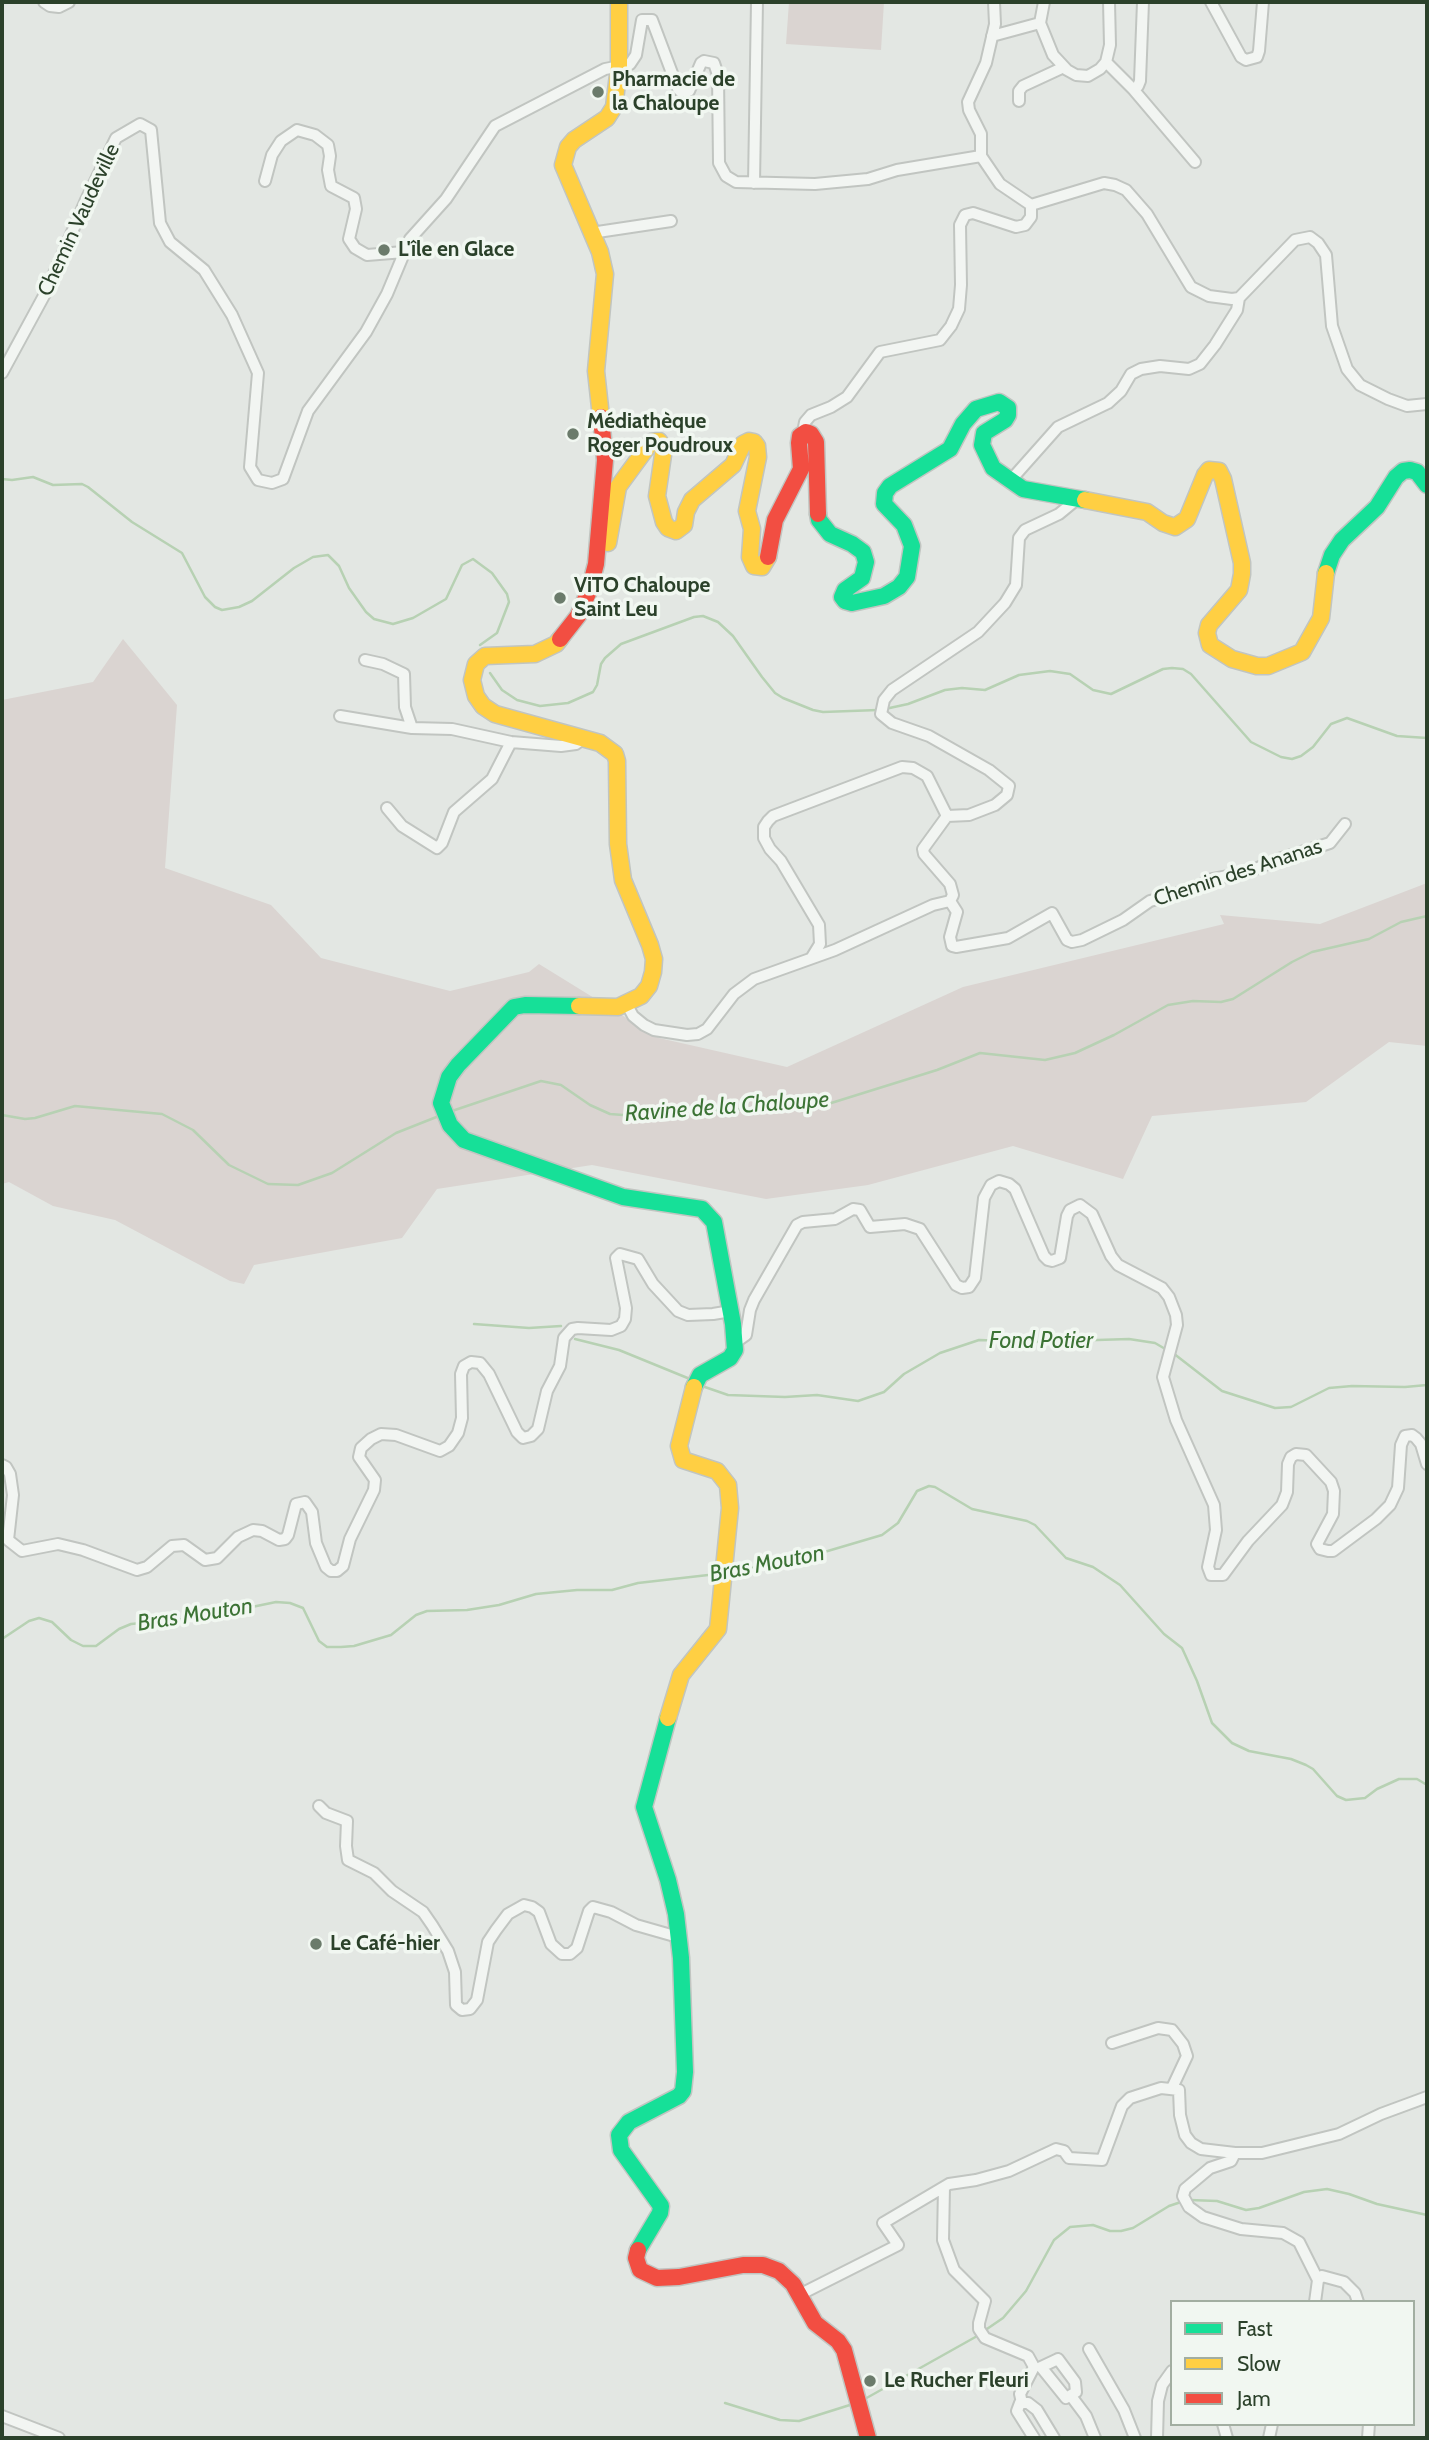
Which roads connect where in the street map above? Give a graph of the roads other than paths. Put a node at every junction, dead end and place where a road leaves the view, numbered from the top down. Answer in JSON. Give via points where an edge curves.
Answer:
{"nodes":[{"id":1,"x":44,"y":2,"type":"edge"},
{"id":2,"x":69,"y":2,"type":"edge"},
{"id":3,"x":618,"y":2,"type":"edge"},
{"id":4,"x":757,"y":2,"type":"edge"},
{"id":5,"x":994,"y":2,"type":"edge"},
{"id":6,"x":1044,"y":2,"type":"edge"},
{"id":7,"x":1109,"y":2,"type":"edge"},
{"id":8,"x":1143,"y":2,"type":"edge"},
{"id":9,"x":1211,"y":2,"type":"edge"},
{"id":10,"x":1263,"y":2,"type":"edge"},
{"id":11,"x":1040,"y":23,"type":"junction"},
{"id":12,"x":992,"y":36,"type":"junction"},
{"id":13,"x":1106,"y":62,"type":"junction"},
{"id":14,"x":619,"y":67,"type":"junction"},
{"id":15,"x":1064,"y":67,"type":"junction"},
{"id":16,"x":1133,"y":89,"type":"junction"},
{"id":17,"x":1019,"y":100,"type":"dead end"},
{"id":18,"x":981,"y":156,"type":"junction"},
{"id":19,"x":1195,"y":162,"type":"dead end"},
{"id":20,"x":265,"y":181,"type":"dead end"},
{"id":21,"x":754,"y":183,"type":"junction"},
{"id":22,"x":1031,"y":205,"type":"junction"},
{"id":23,"x":671,"y":220,"type":"dead end"},
{"id":24,"x":591,"y":233,"type":"junction"},
{"id":25,"x":404,"y":253,"type":"junction"},
{"id":26,"x":1239,"y":298,"type":"junction"},
{"id":27,"x":2,"y":373,"type":"edge"},
{"id":28,"x":1427,"y":404,"type":"edge"},
{"id":29,"x":803,"y":432,"type":"junction"},
{"id":30,"x":1010,"y":481,"type":"junction"},
{"id":31,"x":1427,"y":485,"type":"edge"},
{"id":32,"x":1076,"y":500,"type":"junction"},
{"id":33,"x":598,"y":550,"type":"junction"},
{"id":34,"x":365,"y":660,"type":"dead end"},
{"id":35,"x":340,"y":716,"type":"dead end"},
{"id":36,"x":412,"y":729,"type":"junction"},
{"id":37,"x":584,"y":738,"type":"junction"},
{"id":38,"x":511,"y":742,"type":"junction"},
{"id":39,"x":387,"y":808,"type":"dead end"},
{"id":40,"x":947,"y":816,"type":"junction"},
{"id":41,"x":1345,"y":824,"type":"dead end"},
{"id":42,"x":950,"y":901,"type":"junction"},
{"id":43,"x":812,"y":957,"type":"junction"},
{"id":44,"x":626,"y":1003,"type":"junction"},
{"id":45,"x":731,"y":1311,"type":"junction"},
{"id":46,"x":736,"y":1342,"type":"junction"},
{"id":47,"x":1427,"y":1464,"type":"edge"},
{"id":48,"x":2,"y":1465,"type":"edge"},
{"id":49,"x":319,"y":1806,"type":"dead end"},
{"id":50,"x":678,"y":1937,"type":"junction"},
{"id":51,"x":1112,"y":2043,"type":"dead end"},
{"id":52,"x":1172,"y":2088,"type":"junction"},
{"id":53,"x":1427,"y":2096,"type":"edge"},
{"id":54,"x":1236,"y":2153,"type":"junction"},
{"id":55,"x":944,"y":2187,"type":"junction"},
{"id":56,"x":1318,"y":2280,"type":"junction"},
{"id":57,"x":799,"y":2295,"type":"junction"},
{"id":58,"x":1315,"y":2300,"type":"edge"},
{"id":59,"x":1357,"y":2300,"type":"edge"},
{"id":60,"x":1089,"y":2349,"type":"dead end"},
{"id":61,"x":1170,"y":2374,"type":"edge"},
{"id":62,"x":1071,"y":2396,"type":"dead end"},
{"id":63,"x":1022,"y":2403,"type":"junction"},
{"id":64,"x":2,"y":2416,"type":"edge"},
{"id":65,"x":60,"y":2438,"type":"edge"},
{"id":66,"x":868,"y":2438,"type":"edge"},
{"id":67,"x":1034,"y":2438,"type":"edge"},
{"id":68,"x":1054,"y":2438,"type":"edge"},
{"id":69,"x":1095,"y":2438,"type":"edge"},
{"id":70,"x":1135,"y":2438,"type":"edge"},
{"id":71,"x":1157,"y":2438,"type":"edge"}],
"edges":[{"from":1,"to":2,"type":"street","via":[[59,7]]},
{"from":3,"to":14,"type":"main road"},
{"from":4,"to":21,"type":"street"},
{"from":5,"to":12,"type":"street"},
{"from":6,"to":11,"type":"street"},
{"from":7,"to":13,"type":"street"},
{"from":8,"to":16,"type":"street","via":[[1140,81]]},
{"from":9,"to":10,"type":"street","via":[[1246,60],[1259,51]]},
{"from":11,"to":12,"type":"street"},
{"from":11,"to":15,"type":"street","via":[[1053,55]]},
{"from":12,"to":18,"type":"street","via":[[982,74],[968,102],[981,134]]},
{"from":13,"to":15,"type":"street","via":[[1088,76]]},
{"from":13,"to":16,"type":"street"},
{"from":14,"to":21,"type":"street","via":[[634,61],[642,20],[647,18],[652,20],[681,92],[689,91],[701,63],[714,63],[719,163],[730,179]]},
{"from":14,"to":24,"type":"main road","via":[[611,113],[574,140],[563,165]]},
{"from":14,"to":25,"type":"street","name":"Chemin Vaudeville","via":[[605,69],[495,126]]},
{"from":15,"to":17,"type":"street","via":[[1023,86]]},
{"from":16,"to":19,"type":"street"},
{"from":18,"to":21,"type":"street","via":[[868,178],[815,184]]},
{"from":18,"to":22,"type":"street","via":[[1000,184]]},
{"from":20,"to":25,"type":"street","via":[[281,141],[297,130],[315,135],[328,145],[331,186],[354,198],[349,239],[355,248],[367,255]]},
{"from":22,"to":26,"type":"street","via":[[1104,183],[1115,185],[1126,190],[1147,214],[1191,288],[1209,296]]},
{"from":22,"to":29,"type":"street","via":[[1031,218],[1016,227],[973,213],[965,215],[960,225],[958,309],[951,326],[940,340],[880,352],[847,397],[811,415]]},
{"from":23,"to":24,"type":"street"},
{"from":24,"to":33,"type":"main road","via":[[604,274],[596,371],[605,460]]},
{"from":25,"to":27,"type":"street","name":"Chemin Vaudeville","via":[[366,332],[309,411],[283,479],[272,483],[258,480],[250,467],[258,373],[232,315],[204,270],[170,242],[160,223],[151,130],[140,124],[116,138],[46,292]]},
{"from":26,"to":28,"type":"street","via":[[1295,240],[1310,237],[1326,255],[1332,326],[1347,369],[1360,385],[1388,399],[1407,406]]},
{"from":26,"to":30,"type":"street","via":[[1237,310],[1200,364],[1189,369],[1160,366],[1131,374],[1108,403],[1058,427]]},
{"from":29,"to":30,"type":"main road","via":[[816,442],[819,520],[830,534],[863,552],[866,562],[862,578],[843,593],[845,601],[852,603],[884,597],[907,577],[912,547],[904,525],[884,504],[890,486],[950,449],[968,417],[993,403],[1005,404],[1008,415],[984,433],[982,444],[993,468]]},
{"from":29,"to":33,"type":"main road","via":[[801,469],[775,520],[762,567],[754,566],[750,557],[752,529],[747,510],[758,457],[757,446],[749,441],[733,465],[692,500],[684,525],[676,531],[664,522],[657,496],[664,448],[659,441],[651,442],[618,487],[609,540]]},
{"from":30,"to":32,"type":"main road","via":[[1023,489]]},
{"from":31,"to":32,"type":"main road","via":[[1410,470],[1396,477],[1377,507],[1332,555],[1324,579],[1321,618],[1308,644],[1294,657],[1268,666],[1220,653],[1210,645],[1206,632],[1239,590],[1242,574],[1219,471],[1209,470],[1187,519],[1174,527],[1147,512]]},
{"from":32,"to":40,"type":"street","via":[[1019,538],[1016,585],[978,632],[884,700],[881,713],[892,723],[929,736],[1009,786],[1007,795],[995,805],[969,816]]},
{"from":33,"to":37,"type":"main road","via":[[578,616],[556,644],[535,654],[485,656],[473,672],[476,696],[495,714]]},
{"from":34,"to":36,"type":"street","via":[[404,674],[405,707]]},
{"from":35,"to":36,"type":"street"},
{"from":36,"to":38,"type":"street","via":[[452,729]]},
{"from":37,"to":38,"type":"street","via":[[561,746]]},
{"from":37,"to":44,"type":"main road","via":[[609,749],[617,761],[621,872],[654,959],[649,986]]},
{"from":38,"to":39,"type":"street","via":[[492,779],[454,811],[437,848],[402,826]]},
{"from":40,"to":42,"type":"street","name":"Chemin des Ananas","via":[[923,849],[950,884]]},
{"from":40,"to":43,"type":"street","via":[[926,776],[902,767],[768,821],[764,838],[819,925],[820,944]]},
{"from":41,"to":42,"type":"street","name":"Chemin des Ananas","via":[[1330,843],[1150,901],[1123,920],[1072,942],[1060,931],[1052,913],[1008,938],[952,946],[957,912]]},
{"from":42,"to":43,"type":"street"},
{"from":43,"to":44,"type":"street","via":[[742,986],[698,1034],[654,1030],[643,1025]]},
{"from":44,"to":45,"type":"main road","via":[[610,1008],[514,1007],[449,1077],[441,1102],[450,1125],[464,1140],[623,1197],[702,1209],[713,1222]]},
{"from":45,"to":46,"type":"main road"},
{"from":45,"to":48,"type":"street","via":[[688,1315],[678,1311],[638,1259],[620,1254],[616,1258],[625,1319],[611,1330],[572,1329],[564,1338],[560,1366],[547,1391],[538,1429],[531,1436],[523,1438],[517,1433],[489,1374],[480,1363],[471,1362],[461,1374],[462,1418],[449,1446],[440,1451],[381,1434],[361,1448],[359,1457],[375,1480],[374,1490],[337,1571],[326,1567],[316,1544],[312,1511],[305,1503],[296,1504],[285,1539],[253,1530],[216,1558],[205,1560],[184,1545],[172,1546],[137,1570],[58,1544],[22,1551],[8,1540],[13,1495],[10,1474]]},
{"from":46,"to":47,"type":"street","via":[[746,1335],[754,1300],[797,1225],[835,1219],[853,1209],[860,1210],[870,1227],[905,1224],[920,1229],[956,1285],[969,1287],[975,1278],[984,1198],[999,1181],[1015,1189],[1044,1256],[1052,1261],[1060,1258],[1070,1209],[1080,1205],[1092,1214],[1118,1265],[1162,1288],[1169,1297],[1177,1325],[1163,1369],[1165,1384],[1213,1505],[1216,1530],[1208,1567],[1213,1577],[1227,1571],[1282,1505],[1288,1464],[1296,1454],[1306,1455],[1334,1491],[1333,1514],[1317,1544],[1328,1552],[1390,1505],[1398,1489],[1405,1436],[1412,1435],[1421,1444]]},
{"from":46,"to":50,"type":"main road","via":[[730,1358],[697,1381],[679,1440],[683,1460],[717,1471],[725,1479],[730,1508],[718,1629],[676,1686],[644,1801],[668,1880]]},
{"from":49,"to":50,"type":"street","via":[[347,1821],[348,1860],[423,1912],[448,1951],[456,2005],[462,2010],[470,2009],[477,2000],[488,1942],[508,1914],[524,1905],[539,1912],[551,1944],[562,1954],[577,1948],[593,1907]]},
{"from":50,"to":57,"type":"main road","via":[[682,2091],[673,2101],[629,2122],[619,2136],[621,2150],[661,2206],[637,2252],[640,2270],[657,2278],[763,2265],[779,2271]]},
{"from":51,"to":52,"type":"street","via":[[1158,2028],[1172,2030],[1187,2056]]},
{"from":52,"to":54,"type":"street","via":[[1179,2090],[1180,2115],[1191,2143],[1200,2149]]},
{"from":52,"to":55,"type":"street","via":[[1130,2098],[1122,2106],[1102,2160],[1069,2158],[1056,2148],[1009,2171]]},
{"from":53,"to":54,"type":"street","via":[[1339,2134],[1262,2153]]},
{"from":54,"to":56,"type":"street","via":[[1231,2161],[1210,2168],[1185,2189],[1189,2207],[1203,2217],[1241,2229],[1283,2233],[1299,2242]]},
{"from":55,"to":57,"type":"street","via":[[883,2223],[898,2245]]},
{"from":55,"to":63,"type":"street","via":[[943,2240],[954,2270],[985,2301],[979,2329],[985,2339],[1028,2356],[1034,2367],[1020,2394]]},
{"from":56,"to":58,"type":"street"},
{"from":56,"to":59,"type":"street","via":[[1322,2276],[1344,2282]]},
{"from":57,"to":66,"type":"main road","via":[[815,2323],[844,2350]]},
{"from":60,"to":70,"type":"street"},
{"from":61,"to":71,"type":"street","via":[[1158,2401]]},
{"from":62,"to":69,"type":"street"},
{"from":63,"to":67,"type":"street","via":[[1017,2411]]},
{"from":63,"to":68,"type":"street","via":[[1037,2410]]},
{"from":64,"to":65,"type":"street"}]}
